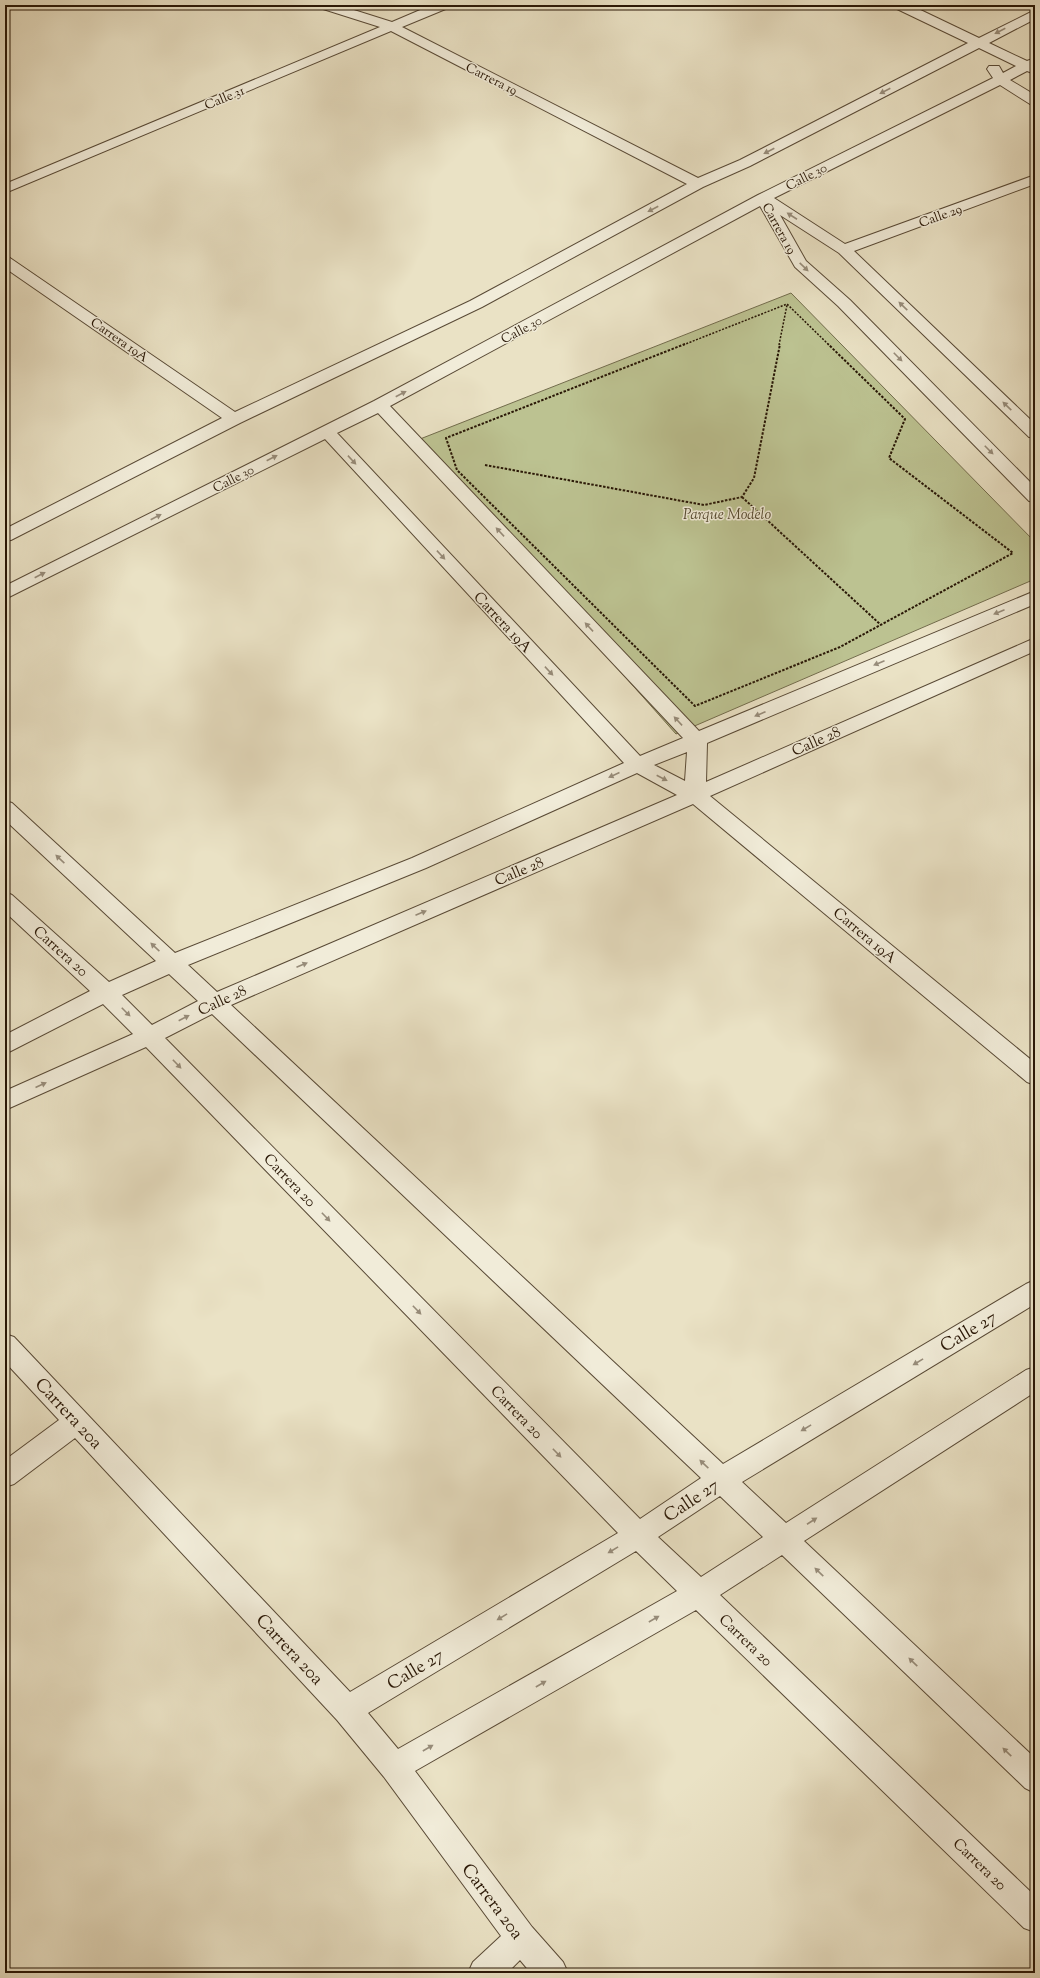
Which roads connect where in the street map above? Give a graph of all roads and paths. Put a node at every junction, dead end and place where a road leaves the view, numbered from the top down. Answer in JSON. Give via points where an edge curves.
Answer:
{"nodes":[{"id":1,"x":325,"y":5,"type":"edge"},
{"id":2,"x":443,"y":5,"type":"edge"},
{"id":3,"x":900,"y":5,"type":"edge"},
{"id":4,"x":1035,"y":14,"type":"edge"},
{"id":5,"x":391,"y":26,"type":"junction"},
{"id":6,"x":978,"y":43,"type":"junction"},
{"id":7,"x":1033,"y":66,"type":"edge"},
{"id":8,"x":1000,"y":79,"type":"junction"},
{"id":9,"x":1035,"y":101,"type":"edge"},
{"id":10,"x":1035,"y":180,"type":"edge"},
{"id":11,"x":698,"y":184,"type":"junction"},
{"id":12,"x":5,"y":189,"type":"edge"},
{"id":13,"x":763,"y":198,"type":"junction"},
{"id":14,"x":844,"y":250,"type":"junction"},
{"id":15,"x":5,"y":261,"type":"edge"},
{"id":16,"x":787,"y":304,"type":"junction"},
{"id":17,"x":380,"y":405,"type":"junction"},
{"id":18,"x":234,"y":419,"type":"junction"},
{"id":19,"x":326,"y":431,"type":"junction"},
{"id":20,"x":1035,"y":433,"type":"edge"},
{"id":21,"x":453,"y":460,"type":"junction"},
{"id":22,"x":461,"y":461,"type":"dead end"},
{"id":23,"x":484,"y":465,"type":"dead end"},
{"id":24,"x":742,"y":497,"type":"junction"},
{"id":25,"x":1035,"y":497,"type":"edge"},
{"id":26,"x":5,"y":536,"type":"edge"},
{"id":27,"x":5,"y":593,"type":"edge"},
{"id":28,"x":1035,"y":597,"type":"edge"},
{"id":29,"x":881,"y":625,"type":"junction"},
{"id":30,"x":1035,"y":644,"type":"edge"},
{"id":31,"x":697,"y":741,"type":"junction"},
{"id":32,"x":637,"y":765,"type":"junction"},
{"id":33,"x":695,"y":795,"type":"junction"},
{"id":34,"x":5,"y":808,"type":"edge"},
{"id":35,"x":5,"y":900,"type":"edge"},
{"id":36,"x":172,"y":963,"type":"junction"},
{"id":37,"x":106,"y":993,"type":"junction"},
{"id":38,"x":214,"y":1003,"type":"junction"},
{"id":39,"x":149,"y":1036,"type":"junction"},
{"id":40,"x":5,"y":1045,"type":"edge"},
{"id":41,"x":1035,"y":1076,"type":"edge"},
{"id":42,"x":5,"y":1101,"type":"edge"},
{"id":43,"x":1035,"y":1291,"type":"edge"},
{"id":44,"x":5,"y":1345,"type":"edge"},
{"id":45,"x":1035,"y":1378,"type":"edge"},
{"id":46,"x":77,"y":1422,"type":"junction"},
{"id":47,"x":5,"y":1475,"type":"edge"},
{"id":48,"x":721,"y":1480,"type":"junction"},
{"id":49,"x":638,"y":1535,"type":"junction"},
{"id":50,"x":784,"y":1539,"type":"junction"},
{"id":51,"x":698,"y":1594,"type":"junction"},
{"id":52,"x":347,"y":1710,"type":"junction"},
{"id":53,"x":394,"y":1767,"type":"junction"},
{"id":54,"x":1035,"y":1778,"type":"edge"},
{"id":55,"x":1035,"y":1917,"type":"edge"},
{"id":56,"x":521,"y":1938,"type":"junction"},
{"id":57,"x":484,"y":1973,"type":"edge"},
{"id":58,"x":552,"y":1973,"type":"edge"}],
"edges":[{"from":1,"to":5,"type":"street","name":"Carrera 19"},
{"from":2,"to":5,"type":"street","name":"Calle 31"},
{"from":3,"to":6,"type":"street"},
{"from":4,"to":6,"type":"street","one_way":true},
{"from":5,"to":11,"type":"street","name":"Carrera 19"},
{"from":5,"to":12,"type":"street","name":"Calle 31"},
{"from":6,"to":7,"type":"street"},
{"from":6,"to":8,"type":"street"},
{"from":6,"to":11,"type":"street","one_way":true,"via":[[745,163]]},
{"from":7,"to":8,"type":"street","name":"Calle 30"},
{"from":8,"to":9,"type":"street"},
{"from":8,"to":13,"type":"street","name":"Calle 30"},
{"from":10,"to":14,"type":"street","name":"Calle 29"},
{"from":11,"to":18,"type":"street","one_way":true,"via":[[476,304]]},
{"from":14,"to":13,"type":"street","name":"Carrera 19","one_way":true},
{"from":17,"to":13,"type":"street","name":"Calle 30","one_way":true},
{"from":13,"to":25,"type":"street","name":"Carrera 19","one_way":true,"via":[[800,264],[844,303]]},
{"from":20,"to":14,"type":"street","name":"Carrera 19","one_way":true},
{"from":15,"to":18,"type":"street","name":"Carrera 19A"},
{"from":16,"to":21,"type":"path","via":[[446,438]]},
{"from":16,"to":24,"type":"path","via":[[754,478]]},
{"from":16,"to":29,"type":"path","via":[[905,419],[888,458],[1013,553]]},
{"from":17,"to":19,"type":"street","name":"Calle 30"},
{"from":31,"to":17,"type":"street","one_way":true},
{"from":18,"to":26,"type":"street"},
{"from":27,"to":19,"type":"street","name":"Calle 30","one_way":true},
{"from":19,"to":32,"type":"street","name":"Carrera 19A","one_way":true},
{"from":21,"to":22,"type":"path"},
{"from":21,"to":29,"type":"path","via":[[457,470],[695,706],[840,647]]},
{"from":23,"to":24,"type":"path","via":[[704,504]]},
{"from":24,"to":29,"type":"path"},
{"from":28,"to":31,"type":"street","one_way":true},
{"from":30,"to":33,"type":"street","name":"Calle 28"},
{"from":31,"to":32,"type":"street"},
{"from":31,"to":33,"type":"street"},
{"from":32,"to":33,"type":"street","name":"Carrera 19A","one_way":true},
{"from":32,"to":36,"type":"street","one_way":true,"via":[[419,863]]},
{"from":38,"to":33,"type":"street","name":"Calle 28","one_way":true},
{"from":33,"to":41,"type":"street","name":"Carrera 19A"},
{"from":36,"to":34,"type":"street","one_way":true},
{"from":35,"to":37,"type":"street","name":"Carrera 20"},
{"from":36,"to":37,"type":"street"},
{"from":36,"to":38,"type":"street"},
{"from":37,"to":39,"type":"street","name":"Carrera 20","one_way":true},
{"from":37,"to":40,"type":"street"},
{"from":39,"to":38,"type":"street","name":"Calle 28","one_way":true},
{"from":48,"to":38,"type":"street","one_way":true},
{"from":42,"to":39,"type":"street","name":"Calle 28","one_way":true},
{"from":39,"to":49,"type":"street","name":"Carrera 20","one_way":true},
{"from":43,"to":48,"type":"street","name":"Calle 27","one_way":true},
{"from":44,"to":46,"type":"street","name":"Carrera 20a"},
{"from":50,"to":45,"type":"street","one_way":true},
{"from":46,"to":47,"type":"street"},
{"from":46,"to":52,"type":"street","name":"Carrera 20a"},
{"from":48,"to":49,"type":"street","name":"Calle 27"},
{"from":48,"to":50,"type":"street"},
{"from":49,"to":51,"type":"street","name":"Carrera 20"},
{"from":49,"to":52,"type":"street","name":"Calle 27","one_way":true},
{"from":50,"to":51,"type":"street"},
{"from":54,"to":50,"type":"street","one_way":true},
{"from":53,"to":51,"type":"street","one_way":true},
{"from":51,"to":55,"type":"street","name":"Carrera 20"},
{"from":52,"to":53,"type":"street","name":"Carrera 20a"},
{"from":53,"to":56,"type":"street","name":"Carrera 20a"},
{"from":56,"to":57,"type":"street"},
{"from":56,"to":58,"type":"street","name":"Carrera 20a"}]}
